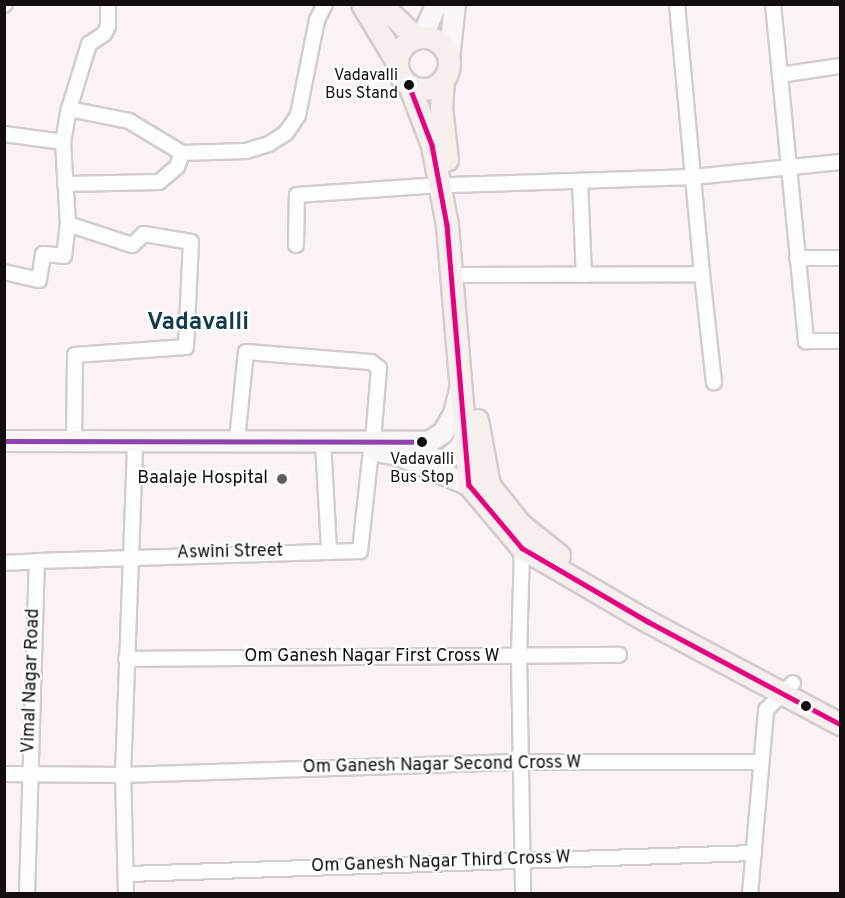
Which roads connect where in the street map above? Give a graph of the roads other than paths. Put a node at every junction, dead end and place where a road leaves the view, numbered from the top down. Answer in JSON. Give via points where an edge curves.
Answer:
{"nodes":[{"id":1,"x":108,"y":4,"type":"edge"},
{"id":2,"x":325,"y":4,"type":"edge"},
{"id":3,"x":362,"y":4,"type":"edge"},
{"id":4,"x":381,"y":4,"type":"edge"},
{"id":5,"x":437,"y":4,"type":"edge"},
{"id":6,"x":455,"y":4,"type":"edge"},
{"id":7,"x":677,"y":4,"type":"edge"},
{"id":8,"x":772,"y":4,"type":"edge"},
{"id":9,"x":419,"y":37,"type":"junction"},
{"id":10,"x":449,"y":59,"type":"junction"},
{"id":11,"x":397,"y":62,"type":"junction"},
{"id":12,"x":840,"y":66,"type":"edge"},
{"id":13,"x":780,"y":75,"type":"junction"},
{"id":14,"x":443,"y":80,"type":"junction"},
{"id":15,"x":409,"y":85,"type":"junction"},
{"id":16,"x":69,"y":108,"type":"junction"},
{"id":17,"x":4,"y":134,"type":"edge"},
{"id":18,"x":63,"y":142,"type":"junction"},
{"id":19,"x":182,"y":153,"type":"junction"},
{"id":20,"x":840,"y":162,"type":"edge"},
{"id":21,"x":786,"y":167,"type":"junction"},
{"id":22,"x":693,"y":177,"type":"junction"},
{"id":23,"x":580,"y":181,"type":"junction"},
{"id":24,"x":65,"y":184,"type":"junction"},
{"id":25,"x":446,"y":185,"type":"junction"},
{"id":26,"x":68,"y":224,"type":"junction"},
{"id":27,"x":296,"y":245,"type":"dead end"},
{"id":28,"x":797,"y":258,"type":"junction"},
{"id":29,"x":840,"y":258,"type":"edge"},
{"id":30,"x":4,"y":272,"type":"edge"},
{"id":31,"x":702,"y":274,"type":"junction"},
{"id":32,"x":464,"y":275,"type":"junction"},
{"id":33,"x":584,"y":275,"type":"junction"},
{"id":34,"x":840,"y":341,"type":"edge"},
{"id":35,"x":714,"y":382,"type":"dead end"},
{"id":36,"x":461,"y":385,"type":"junction"},
{"id":37,"x":476,"y":410,"type":"junction"},
{"id":38,"x":237,"y":440,"type":"junction"},
{"id":39,"x":4,"y":441,"type":"edge"},
{"id":40,"x":135,"y":441,"type":"junction"},
{"id":41,"x":74,"y":442,"type":"junction"},
{"id":42,"x":329,"y":442,"type":"junction"},
{"id":43,"x":429,"y":442,"type":"junction"},
{"id":44,"x":372,"y":445,"type":"junction"},
{"id":45,"x":463,"y":447,"type":"junction"},
{"id":46,"x":398,"y":455,"type":"junction"},
{"id":47,"x":477,"y":479,"type":"junction"},
{"id":48,"x":522,"y":548,"type":"junction"},
{"id":49,"x":329,"y":550,"type":"junction"},
{"id":50,"x":130,"y":556,"type":"junction"},
{"id":51,"x":37,"y":561,"type":"junction"},
{"id":52,"x":4,"y":563,"type":"edge"},
{"id":53,"x":619,"y":655,"type":"dead end"},
{"id":54,"x":519,"y":656,"type":"junction"},
{"id":55,"x":126,"y":659,"type":"junction"},
{"id":56,"x":787,"y":687,"type":"junction"},
{"id":57,"x":840,"y":709,"type":"edge"},
{"id":58,"x":840,"y":724,"type":"edge"},
{"id":59,"x":521,"y":762,"type":"junction"},
{"id":60,"x":760,"y":762,"type":"junction"},
{"id":61,"x":28,"y":773,"type":"junction"},
{"id":62,"x":4,"y":774,"type":"edge"},
{"id":63,"x":123,"y":775,"type":"junction"},
{"id":64,"x":754,"y":853,"type":"junction"},
{"id":65,"x":521,"y":859,"type":"junction"},
{"id":66,"x":128,"y":874,"type":"junction"},
{"id":67,"x":27,"y":894,"type":"edge"},
{"id":68,"x":126,"y":894,"type":"edge"},
{"id":69,"x":523,"y":894,"type":"edge"},
{"id":70,"x":750,"y":894,"type":"edge"}],
"edges":[{"from":1,"to":16,"type":"street","via":[[108,26],[104,34],[89,44]]},
{"from":2,"to":19,"type":"street","via":[[317,20],[298,115],[286,133],[269,144],[246,151]]},
{"from":3,"to":11,"type":"main road"},
{"from":4,"to":9,"type":"main road"},
{"from":5,"to":9,"type":"main road"},
{"from":6,"to":10,"type":"main road"},
{"from":7,"to":22,"type":"street"},
{"from":8,"to":13,"type":"street"},
{"from":9,"to":10,"type":"main road","via":[[442,46]]},
{"from":9,"to":11,"type":"main road","via":[[403,46]]},
{"from":10,"to":14,"type":"main road"},
{"from":11,"to":15,"type":"main road","via":[[399,74]]},
{"from":12,"to":13,"type":"street"},
{"from":13,"to":21,"type":"street"},
{"from":14,"to":15,"type":"main road","via":[[423,89]]},
{"from":14,"to":25,"type":"main road"},
{"from":15,"to":25,"type":"main road"},
{"from":16,"to":18,"type":"street"},
{"from":16,"to":19,"type":"street","via":[[129,121]]},
{"from":17,"to":18,"type":"street"},
{"from":18,"to":24,"type":"street"},
{"from":19,"to":24,"type":"street","via":[[177,167],[159,182]]},
{"from":20,"to":21,"type":"street"},
{"from":21,"to":22,"type":"street"},
{"from":21,"to":28,"type":"street"},
{"from":22,"to":23,"type":"street"},
{"from":22,"to":31,"type":"street"},
{"from":23,"to":25,"type":"street"},
{"from":23,"to":33,"type":"street"},
{"from":24,"to":26,"type":"street"},
{"from":25,"to":27,"type":"street","via":[[297,195]]},
{"from":25,"to":32,"type":"main road"},
{"from":25,"to":36,"type":"main road"},
{"from":26,"to":30,"type":"street","via":[[64,256],[43,254],[39,280]]},
{"from":26,"to":41,"type":"street","via":[[132,245],[144,234],[191,242],[186,347],[75,355]]},
{"from":28,"to":29,"type":"street"},
{"from":28,"to":34,"type":"street","via":[[806,341]]},
{"from":31,"to":33,"type":"street"},
{"from":31,"to":35,"type":"street"},
{"from":32,"to":33,"type":"street"},
{"from":32,"to":37,"type":"main road"},
{"from":36,"to":43,"type":"main road","via":[[454,414],[443,433]]},
{"from":36,"to":45,"type":"main road"},
{"from":37,"to":45,"type":"main road"},
{"from":37,"to":47,"type":"main road"},
{"from":38,"to":40,"type":"main road"},
{"from":38,"to":42,"type":"main road"},
{"from":38,"to":44,"type":"street","via":[[246,352],[371,362],[379,368]]},
{"from":39,"to":41,"type":"main road"},
{"from":40,"to":41,"type":"main road"},
{"from":40,"to":50,"type":"street"},
{"from":42,"to":44,"type":"main road"},
{"from":42,"to":49,"type":"street"},
{"from":43,"to":44,"type":"main road"},
{"from":43,"to":45,"type":"main road"},
{"from":44,"to":46,"type":"main road"},
{"from":44,"to":49,"type":"street","name":"Aswini Street","via":[[360,550]]},
{"from":45,"to":46,"type":"main road","via":[[446,460]]},
{"from":45,"to":47,"type":"main road"},
{"from":46,"to":47,"type":"main road"},
{"from":47,"to":48,"type":"main road"},
{"from":47,"to":56,"type":"main road","via":[[543,546]]},
{"from":48,"to":54,"type":"street"},
{"from":48,"to":56,"type":"main road","via":[[647,621]]},
{"from":49,"to":50,"type":"street","name":"Aswini Street"},
{"from":50,"to":51,"type":"street"},
{"from":50,"to":55,"type":"street"},
{"from":51,"to":52,"type":"street"},
{"from":51,"to":61,"type":"street","name":"Vimal Nagar Road"},
{"from":53,"to":54,"type":"street","name":"Om Ganesh Nagar First Cross W"},
{"from":54,"to":55,"type":"street","name":"Om Ganesh Nagar First Cross W"},
{"from":54,"to":59,"type":"street"},
{"from":55,"to":63,"type":"street"},
{"from":56,"to":57,"type":"main road"},
{"from":56,"to":58,"type":"main road"},
{"from":56,"to":60,"type":"street","via":[[766,710]]},
{"from":59,"to":60,"type":"street","name":"Om Ganesh Nagar Second Cross W"},
{"from":59,"to":63,"type":"street","name":"Om Ganesh Nagar Second Cross W"},
{"from":59,"to":65,"type":"street"},
{"from":60,"to":64,"type":"street"},
{"from":61,"to":62,"type":"street","name":"Om Ganesh Nagar Second Cross W"},
{"from":61,"to":63,"type":"street","name":"Om Ganesh Nagar Second Cross W"},
{"from":61,"to":67,"type":"street","name":"Vimal Nagar Road"},
{"from":63,"to":66,"type":"street"},
{"from":64,"to":65,"type":"street","name":"Om Ganesh Nagar Third Cross W"},
{"from":64,"to":70,"type":"street"},
{"from":65,"to":66,"type":"street","name":"Om Ganesh Nagar Third Cross W"},
{"from":65,"to":69,"type":"street"},
{"from":66,"to":68,"type":"street"}]}
